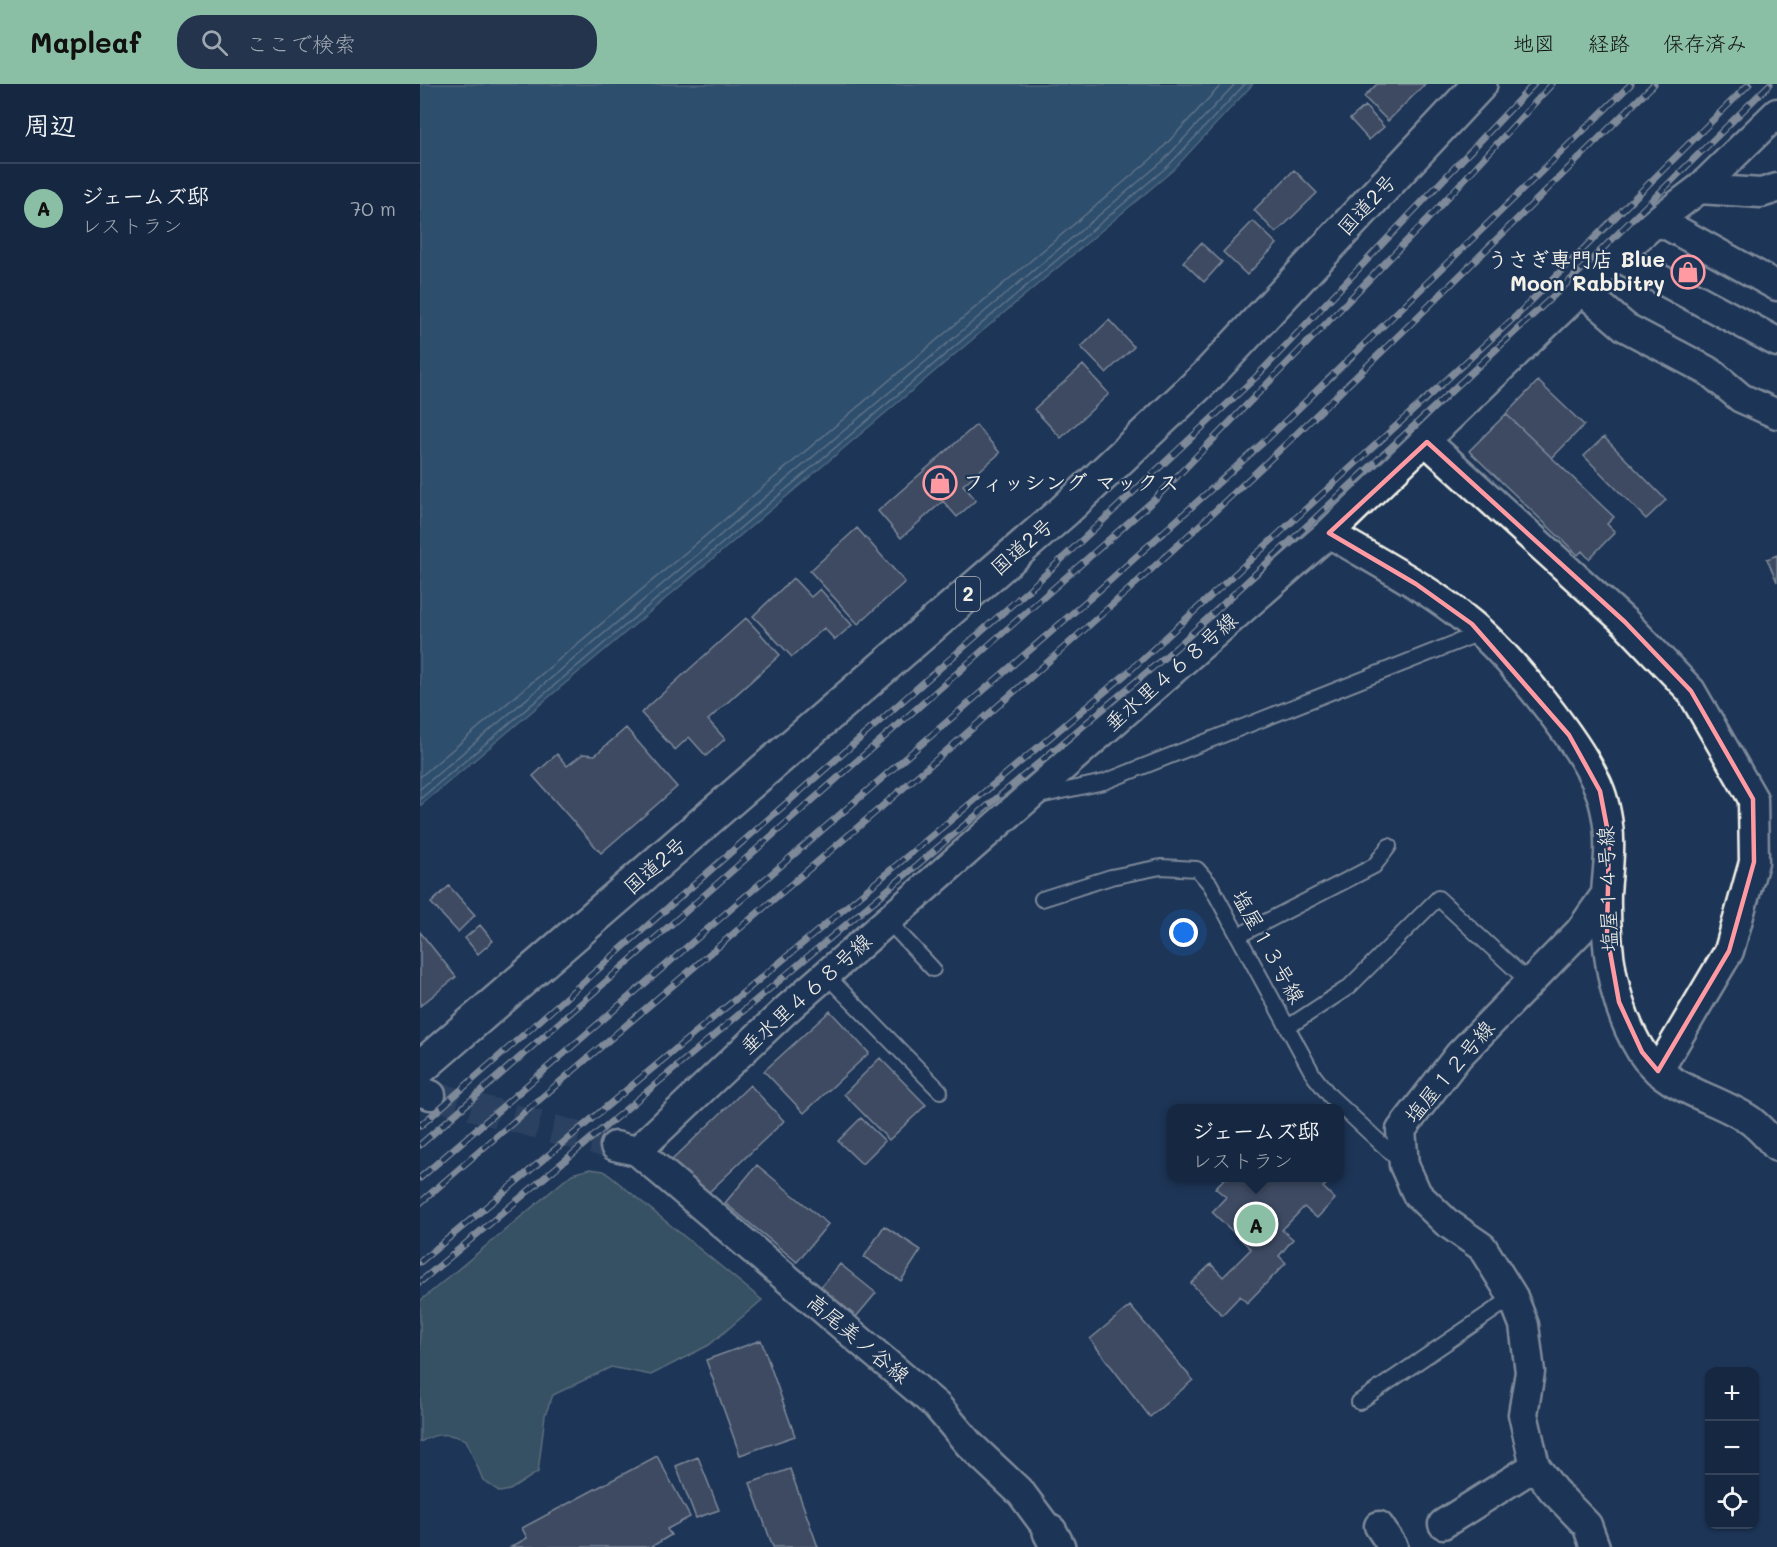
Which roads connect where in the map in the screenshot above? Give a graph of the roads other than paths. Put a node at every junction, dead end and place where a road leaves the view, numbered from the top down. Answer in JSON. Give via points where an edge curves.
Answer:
{"nodes":[{"id":1,"x":1480,"y":84,"type":"edge"},
{"id":2,"x":1777,"y":113,"type":"edge"},
{"id":3,"x":1777,"y":188,"type":"edge"},
{"id":4,"x":1699,"y":189,"type":"junction"},
{"id":5,"x":1658,"y":220,"type":"junction"},
{"id":6,"x":1617,"y":256,"type":"junction"},
{"id":7,"x":1777,"y":285,"type":"edge"},
{"id":8,"x":1582,"y":290,"type":"junction"},
{"id":9,"x":1777,"y":342,"type":"edge"},
{"id":10,"x":1777,"y":414,"type":"edge"},
{"id":11,"x":1427,"y":441,"type":"junction"},
{"id":12,"x":1329,"y":533,"type":"junction"},
{"id":13,"x":1480,"y":633,"type":"junction"},
{"id":14,"x":1028,"y":798,"type":"junction"},
{"id":15,"x":1389,"y":846,"type":"dead end"},
{"id":16,"x":1606,"y":894,"type":"junction"},
{"id":17,"x":1042,"y":899,"type":"dead end"},
{"id":18,"x":888,"y":921,"type":"junction"},
{"id":19,"x":1238,"y":936,"type":"junction"},
{"id":20,"x":933,"y":969,"type":"dead end"},
{"id":21,"x":826,"y":975,"type":"junction"},
{"id":22,"x":1530,"y":982,"type":"junction"},
{"id":23,"x":1288,"y":1027,"type":"junction"},
{"id":24,"x":1658,"y":1071,"type":"junction"},
{"id":25,"x":424,"y":1085,"type":"edge"},
{"id":26,"x":940,"y":1091,"type":"dead end"},
{"id":27,"x":1339,"y":1104,"type":"edge"},
{"id":28,"x":1344,"y":1109,"type":"edge"},
{"id":29,"x":1777,"y":1147,"type":"edge"},
{"id":30,"x":626,"y":1148,"type":"joint"},
{"id":31,"x":1404,"y":1165,"type":"junction"},
{"id":32,"x":1514,"y":1297,"type":"junction"},
{"id":33,"x":1359,"y":1402,"type":"dead end"},
{"id":34,"x":1535,"y":1466,"type":"junction"},
{"id":35,"x":1443,"y":1524,"type":"dead end"},
{"id":36,"x":1054,"y":1540,"type":"edge"},
{"id":37,"x":1595,"y":1547,"type":"edge"}],
"edges":[{"from":1,"to":25,"type":"highway","name":"国道2号","number":"2","via":[[1208,376],[1064,511]]},
{"from":2,"to":4,"type":"street","name":"垂水里４６８号線"},
{"from":3,"to":4,"type":"street","via":[[1761,194]]},
{"from":4,"to":5,"type":"street","name":"垂水里４６８号線"},
{"from":5,"to":6,"type":"street","name":"垂水里４６８号線"},
{"from":5,"to":7,"type":"street"},
{"from":6,"to":8,"type":"street","name":"垂水里４６８号線"},
{"from":6,"to":9,"type":"street"},
{"from":8,"to":10,"type":"street","via":[[1625,327],[1710,372],[1741,398]]},
{"from":8,"to":11,"type":"street","name":"垂水里４６８号線"},
{"from":11,"to":12,"type":"street","name":"垂水里４６８号線"},
{"from":11,"to":24,"type":"street","via":[[1626,622],[1691,691],[1753,799],[1754,862],[1729,951]]},
{"from":12,"to":13,"type":"street","name":"塩屋１４号線","via":[[1416,584]]},
{"from":12,"to":14,"type":"street","name":"垂水里４６８号線"},
{"from":13,"to":14,"type":"lane","via":[[1104,782]]},
{"from":13,"to":16,"type":"street","name":"塩屋１４号線","via":[[1569,735],[1600,791],[1610,838]]},
{"from":14,"to":18,"type":"street","name":"垂水里４６８号線"},
{"from":15,"to":19,"type":"lane","via":[[1374,866]]},
{"from":16,"to":22,"type":"street","name":"塩屋１２号線","via":[[1580,931]]},
{"from":16,"to":24,"type":"street","name":"塩屋１４号線","via":[[1607,935],[1619,1002],[1642,1052]]},
{"from":17,"to":19,"type":"lane","name":"塩屋１３号線","via":[[1111,876],[1161,867],[1197,869],[1210,884]]},
{"from":18,"to":20,"type":"lane"},
{"from":18,"to":21,"type":"street","name":"垂水里４６８号線"},
{"from":19,"to":23,"type":"lane","name":"塩屋１３号線"},
{"from":21,"to":26,"type":"lane"},
{"from":21,"to":30,"type":"street","name":"垂水里４６８号線"},
{"from":22,"to":23,"type":"lane","via":[[1438,898],[1349,987]]},
{"from":22,"to":31,"type":"street","name":"塩屋１２号線","via":[[1458,1055],[1401,1131]]},
{"from":23,"to":27,"type":"lane","name":"塩屋１３号線","via":[[1314,1076]]},
{"from":24,"to":29,"type":"street","name":"塩屋１４号線","via":[[1751,1121]]},
{"from":28,"to":31,"type":"lane","name":"塩屋１３号線"},
{"from":30,"to":36,"type":"street","name":"高尾美ノ谷線","via":[[937,1406],[969,1444],[1021,1493]]},
{"from":31,"to":32,"type":"street","name":"塩屋１２号線","via":[[1417,1194],[1446,1222],[1482,1247]]},
{"from":32,"to":33,"type":"lane"},
{"from":32,"to":34,"type":"street","name":"塩屋１２号線","via":[[1524,1325],[1530,1372],[1523,1414]]},
{"from":34,"to":35,"type":"street"},
{"from":34,"to":37,"type":"street","name":"塩屋１２号線","via":[[1552,1490],[1587,1525]]}]}
